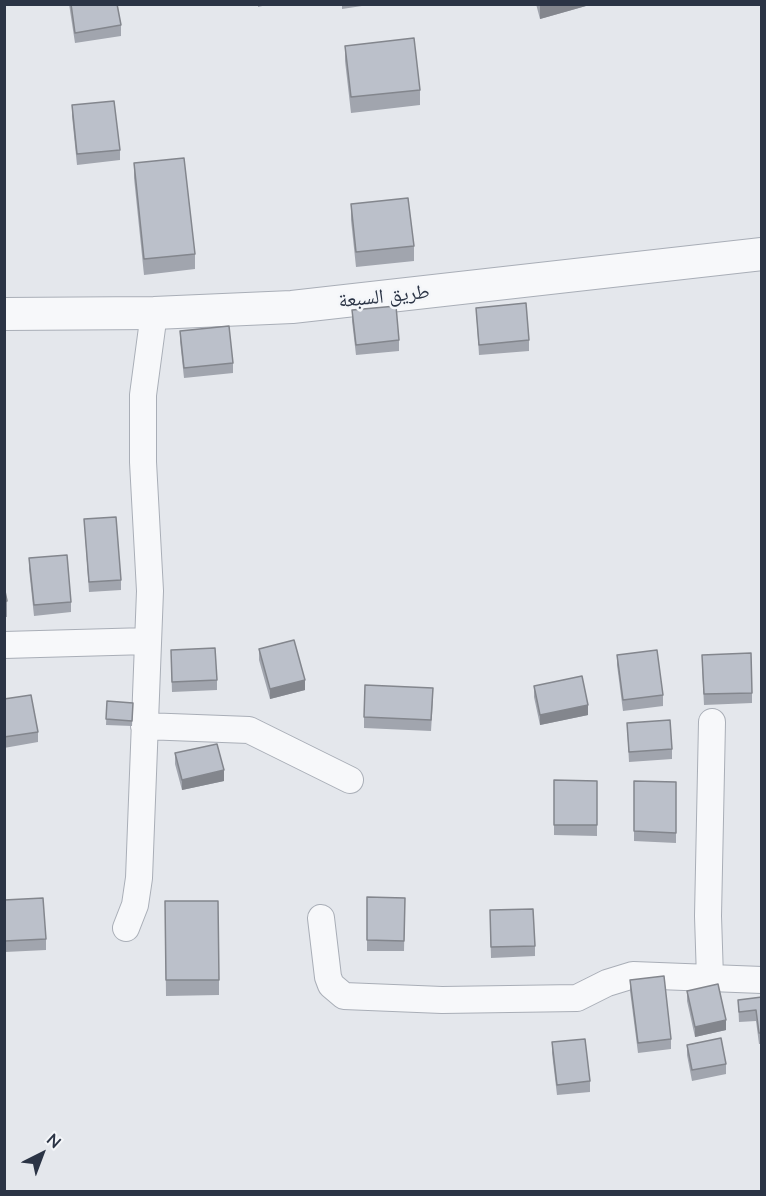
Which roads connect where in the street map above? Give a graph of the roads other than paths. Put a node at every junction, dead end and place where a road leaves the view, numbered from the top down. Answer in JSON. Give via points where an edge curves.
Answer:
{"nodes":[{"id":1,"x":762,"y":254,"type":"edge"},
{"id":2,"x":154,"y":313,"type":"junction"},
{"id":3,"x":4,"y":314,"type":"edge"},
{"id":4,"x":148,"y":641,"type":"junction"},
{"id":5,"x":4,"y":645,"type":"edge"},
{"id":6,"x":712,"y":722,"type":"dead end"},
{"id":7,"x":144,"y":726,"type":"junction"},
{"id":8,"x":350,"y":780,"type":"dead end"},
{"id":9,"x":321,"y":918,"type":"dead end"},
{"id":10,"x":126,"y":928,"type":"dead end"},
{"id":11,"x":710,"y":978,"type":"junction"},
{"id":12,"x":762,"y":980,"type":"edge"}],
"edges":[{"from":1,"to":2,"type":"street","name":"طريق السبعة","via":[[292,307]]},
{"from":2,"to":3,"type":"street","name":"طريق السبعة"},
{"from":2,"to":4,"type":"street","via":[[143,395],[150,591]]},
{"from":4,"to":5,"type":"street"},
{"from":4,"to":7,"type":"street"},
{"from":6,"to":11,"type":"street"},
{"from":7,"to":8,"type":"street","via":[[249,730]]},
{"from":7,"to":10,"type":"street","via":[[139,878]]},
{"from":9,"to":11,"type":"street","via":[[328,977],[344,996],[442,1000],[577,998],[622,977]]},
{"from":11,"to":12,"type":"street"}]}
